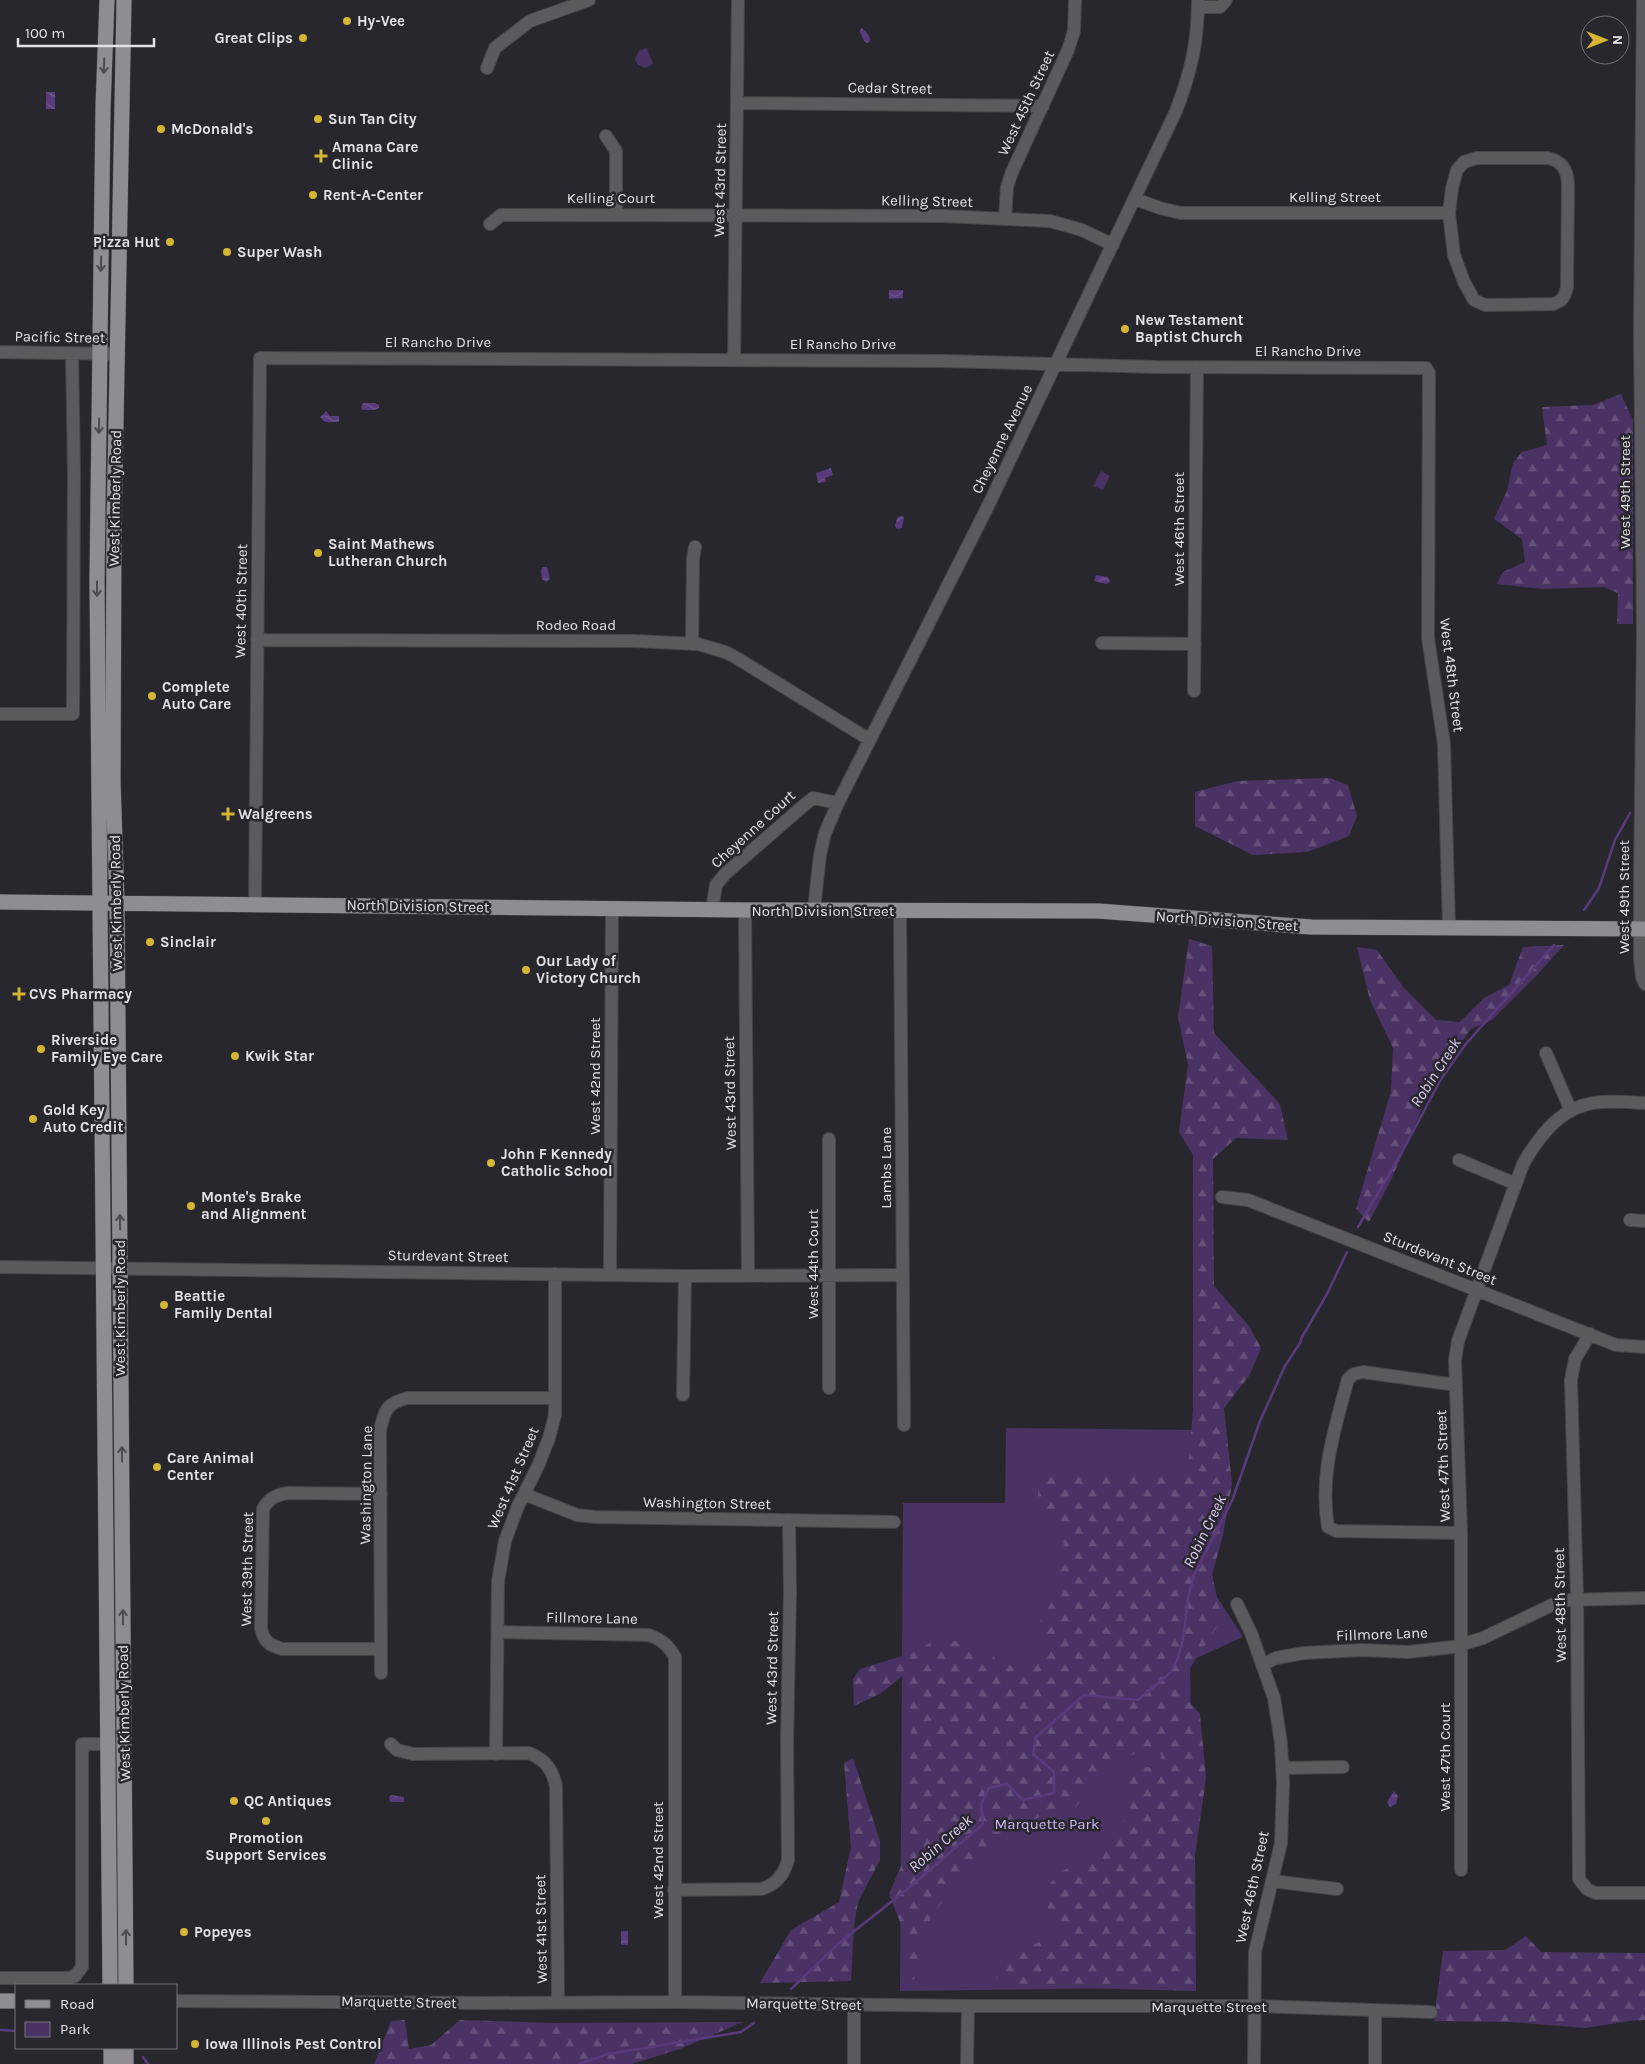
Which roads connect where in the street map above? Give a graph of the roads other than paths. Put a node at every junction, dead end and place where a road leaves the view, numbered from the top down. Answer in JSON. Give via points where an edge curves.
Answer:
{"nodes":[{"id":1,"x":106,"y":0,"type":"edge"},
{"id":2,"x":124,"y":0,"type":"edge"},
{"id":3,"x":589,"y":0,"type":"edge"},
{"id":4,"x":738,"y":0,"type":"edge"},
{"id":5,"x":1075,"y":0,"type":"edge"},
{"id":6,"x":1226,"y":0,"type":"edge"},
{"id":7,"x":1643,"y":0,"type":"edge"},
{"id":8,"x":1198,"y":4,"type":"edge"},
{"id":9,"x":486,"y":68,"type":"dead end"},
{"id":10,"x":737,"y":103,"type":"junction"},
{"id":11,"x":1043,"y":106,"type":"junction"},
{"id":12,"x":606,"y":136,"type":"dead end"},
{"id":13,"x":1134,"y":198,"type":"junction"},
{"id":14,"x":1449,"y":213,"type":"junction"},
{"id":15,"x":616,"y":215,"type":"junction"},
{"id":16,"x":736,"y":215,"type":"junction"},
{"id":17,"x":1005,"y":219,"type":"junction"},
{"id":18,"x":490,"y":224,"type":"dead end"},
{"id":19,"x":1113,"y":245,"type":"junction"},
{"id":20,"x":0,"y":352,"type":"edge"},
{"id":21,"x":72,"y":354,"type":"junction"},
{"id":22,"x":100,"y":354,"type":"junction"},
{"id":23,"x":118,"y":354,"type":"junction"},
{"id":24,"x":260,"y":358,"type":"joint"},
{"id":25,"x":734,"y":360,"type":"junction"},
{"id":26,"x":1056,"y":364,"type":"junction"},
{"id":27,"x":1197,"y":367,"type":"junction"},
{"id":28,"x":1426,"y":368,"type":"joint"},
{"id":29,"x":695,"y":547,"type":"dead end"},
{"id":30,"x":257,"y":640,"type":"junction"},
{"id":31,"x":1102,"y":643,"type":"dead end"},
{"id":32,"x":692,"y":644,"type":"junction"},
{"id":33,"x":1194,"y":644,"type":"junction"},
{"id":34,"x":1194,"y":691,"type":"dead end"},
{"id":35,"x":0,"y":714,"type":"edge"},
{"id":36,"x":870,"y":740,"type":"junction"},
{"id":37,"x":838,"y":803,"type":"junction"},
{"id":38,"x":0,"y":902,"type":"edge"},
{"id":39,"x":100,"y":902,"type":"junction"},
{"id":40,"x":117,"y":902,"type":"junction"},
{"id":41,"x":254,"y":905,"type":"junction"},
{"id":42,"x":612,"y":908,"type":"junction"},
{"id":43,"x":814,"y":909,"type":"junction"},
{"id":44,"x":712,"y":910,"type":"junction"},
{"id":45,"x":745,"y":910,"type":"junction"},
{"id":46,"x":900,"y":911,"type":"junction"},
{"id":47,"x":1449,"y":928,"type":"junction"},
{"id":48,"x":1643,"y":929,"type":"edge"},
{"id":49,"x":1645,"y":984,"type":"edge"},
{"id":50,"x":1546,"y":1053,"type":"dead end"},
{"id":51,"x":1645,"y":1103,"type":"edge"},
{"id":52,"x":1571,"y":1111,"type":"junction"},
{"id":53,"x":829,"y":1139,"type":"dead end"},
{"id":54,"x":1459,"y":1160,"type":"dead end"},
{"id":55,"x":1516,"y":1184,"type":"junction"},
{"id":56,"x":1222,"y":1197,"type":"dead end"},
{"id":57,"x":1630,"y":1220,"type":"dead end"},
{"id":58,"x":1645,"y":1220,"type":"edge"},
{"id":59,"x":0,"y":1268,"type":"edge"},
{"id":60,"x":103,"y":1268,"type":"junction"},
{"id":61,"x":120,"y":1268,"type":"junction"},
{"id":62,"x":555,"y":1274,"type":"junction"},
{"id":63,"x":610,"y":1275,"type":"junction"},
{"id":64,"x":896,"y":1275,"type":"dead end"},
{"id":65,"x":684,"y":1276,"type":"junction"},
{"id":66,"x":748,"y":1276,"type":"junction"},
{"id":67,"x":830,"y":1276,"type":"junction"},
{"id":68,"x":1476,"y":1290,"type":"junction"},
{"id":69,"x":1590,"y":1334,"type":"junction"},
{"id":70,"x":1645,"y":1347,"type":"edge"},
{"id":71,"x":1456,"y":1385,"type":"junction"},
{"id":72,"x":829,"y":1388,"type":"dead end"},
{"id":73,"x":683,"y":1395,"type":"dead end"},
{"id":74,"x":555,"y":1398,"type":"junction"},
{"id":75,"x":904,"y":1425,"type":"dead end"},
{"id":76,"x":380,"y":1494,"type":"junction"},
{"id":77,"x":524,"y":1494,"type":"junction"},
{"id":78,"x":789,"y":1520,"type":"junction"},
{"id":79,"x":894,"y":1522,"type":"dead end"},
{"id":80,"x":1461,"y":1533,"type":"junction"},
{"id":81,"x":1645,"y":1598,"type":"edge"},
{"id":82,"x":1577,"y":1599,"type":"junction"},
{"id":83,"x":1237,"y":1604,"type":"dead end"},
{"id":84,"x":498,"y":1632,"type":"junction"},
{"id":85,"x":1461,"y":1644,"type":"junction"},
{"id":86,"x":381,"y":1649,"type":"junction"},
{"id":87,"x":1262,"y":1665,"type":"junction"},
{"id":88,"x":381,"y":1673,"type":"dead end"},
{"id":89,"x":674,"y":1718,"type":"joint"},
{"id":90,"x":107,"y":1744,"type":"junction"},
{"id":91,"x":390,"y":1744,"type":"dead end"},
{"id":92,"x":496,"y":1754,"type":"junction"},
{"id":93,"x":1343,"y":1767,"type":"dead end"},
{"id":94,"x":1282,"y":1768,"type":"junction"},
{"id":95,"x":1462,"y":1870,"type":"dead end"},
{"id":96,"x":1272,"y":1881,"type":"junction"},
{"id":97,"x":1337,"y":1889,"type":"dead end"},
{"id":98,"x":674,"y":1890,"type":"junction"},
{"id":99,"x":1645,"y":1893,"type":"edge"},
{"id":100,"x":0,"y":1978,"type":"edge"},
{"id":101,"x":110,"y":1984,"type":"edge"},
{"id":102,"x":126,"y":1984,"type":"edge"},
{"id":103,"x":0,"y":2001,"type":"edge"},
{"id":104,"x":15,"y":2001,"type":"edge"},
{"id":105,"x":178,"y":2001,"type":"edge"},
{"id":106,"x":558,"y":2002,"type":"junction"},
{"id":107,"x":675,"y":2002,"type":"junction"},
{"id":108,"x":854,"y":2005,"type":"junction"},
{"id":109,"x":968,"y":2006,"type":"junction"},
{"id":110,"x":1254,"y":2006,"type":"junction"},
{"id":111,"x":1375,"y":2011,"type":"junction"},
{"id":112,"x":1431,"y":2012,"type":"dead end"},
{"id":113,"x":111,"y":2049,"type":"edge"},
{"id":114,"x":126,"y":2049,"type":"edge"},
{"id":115,"x":111,"y":2064,"type":"edge"},
{"id":116,"x":126,"y":2064,"type":"edge"},
{"id":117,"x":854,"y":2064,"type":"edge"},
{"id":118,"x":967,"y":2064,"type":"edge"},
{"id":119,"x":1254,"y":2064,"type":"edge"},
{"id":120,"x":1375,"y":2064,"type":"edge"}],
"edges":[{"from":1,"to":22,"type":"main road","name":"West Kimberly Road","one_way":true},
{"from":2,"to":23,"type":"main road","name":"West Kimberly Road"},
{"from":3,"to":9,"type":"street","via":[[530,22],[495,48]]},
{"from":4,"to":10,"type":"street","name":"West 43rd Street"},
{"from":5,"to":11,"type":"street","name":"West 45th Street","via":[[1074,31]]},
{"from":6,"to":8,"type":"street","name":"Cheyenne Avenue","via":[[1220,7]]},
{"from":7,"to":48,"type":"street","name":"West 49th Street","via":[[1640,333]]},
{"from":8,"to":13,"type":"street","name":"Cheyenne Avenue","via":[[1189,76],[1176,111]]},
{"from":10,"to":11,"type":"street","name":"Cedar Street"},
{"from":10,"to":16,"type":"street","name":"West 43rd Street"},
{"from":11,"to":17,"type":"street","name":"West 45th Street","via":[[1012,172],[1007,187]]},
{"from":12,"to":15,"type":"street","via":[[616,151]]},
{"from":13,"to":14,"type":"street","name":"Kelling Street","via":[[1181,213]]},
{"from":13,"to":19,"type":"street","name":"Cheyenne Avenue"},
{"from":14,"to":14,"type":"street","via":[[1457,170],[1464,162],[1477,158],[1558,160],[1567,173],[1568,184],[1565,296],[1553,304],[1485,305],[1474,300],[1454,255]]},
{"from":15,"to":16,"type":"street","name":"Kelling Court"},
{"from":15,"to":18,"type":"street","name":"Kelling Court","via":[[501,215]]},
{"from":16,"to":17,"type":"street","name":"Kelling Street"},
{"from":16,"to":25,"type":"street","name":"West 43rd Street"},
{"from":17,"to":19,"type":"street","name":"Kelling Street","via":[[1066,224]]},
{"from":19,"to":26,"type":"street","name":"Cheyenne Avenue"},
{"from":20,"to":21,"type":"street","name":"Pacific Street"},
{"from":21,"to":22,"type":"street","name":"Pacific Street"},
{"from":21,"to":35,"type":"street","via":[[73,714]]},
{"from":22,"to":23,"type":"street","name":"Pacific Street"},
{"from":22,"to":39,"type":"main road","name":"West Kimberly Road","one_way":true,"via":[[97,591]]},
{"from":23,"to":40,"type":"main road","name":"West Kimberly Road","via":[[113,781]]},
{"from":24,"to":25,"type":"street","name":"El Rancho Drive"},
{"from":24,"to":30,"type":"street","name":"West 40th Street"},
{"from":25,"to":26,"type":"street","name":"El Rancho Drive"},
{"from":26,"to":27,"type":"street","name":"El Rancho Drive"},
{"from":26,"to":36,"type":"street","name":"Cheyenne Avenue"},
{"from":27,"to":28,"type":"street","name":"El Rancho Drive"},
{"from":27,"to":33,"type":"street","name":"West 46th Street"},
{"from":28,"to":47,"type":"street","name":"West 48th Street","via":[[1429,373],[1428,638],[1444,744]]},
{"from":29,"to":32,"type":"street"},
{"from":30,"to":32,"type":"street","name":"Rodeo Road"},
{"from":30,"to":41,"type":"street","name":"West 40th Street"},
{"from":31,"to":33,"type":"street"},
{"from":32,"to":36,"type":"street","name":"Rodeo Road","via":[[735,657]]},
{"from":33,"to":34,"type":"street","name":"West 46th Street"},
{"from":36,"to":37,"type":"street","name":"Cheyenne Avenue"},
{"from":37,"to":43,"type":"street","name":"Cheyenne Avenue","via":[[820,855]]},
{"from":37,"to":44,"type":"street","name":"Cheyenne Court","via":[[814,798],[803,806],[724,874],[716,885]]},
{"from":38,"to":39,"type":"main road","name":"North Division Street"},
{"from":39,"to":40,"type":"main road","name":"North Division Street"},
{"from":39,"to":60,"type":"main road","name":"West Kimberly Road"},
{"from":40,"to":41,"type":"main road","name":"North Division Street"},
{"from":61,"to":40,"type":"main road","name":"West Kimberly Road","one_way":true},
{"from":41,"to":42,"type":"main road","name":"North Division Street"},
{"from":42,"to":44,"type":"main road","name":"North Division Street"},
{"from":42,"to":63,"type":"street","name":"West 42nd Street"},
{"from":43,"to":45,"type":"main road","name":"North Division Street"},
{"from":43,"to":46,"type":"main road","name":"North Division Street"},
{"from":44,"to":45,"type":"main road","name":"North Division Street"},
{"from":45,"to":66,"type":"street","name":"West 43rd Street"},
{"from":46,"to":47,"type":"main road","name":"North Division Street","via":[[1098,911],[1311,927]]},
{"from":46,"to":75,"type":"street","name":"Lambs Lane"},
{"from":47,"to":48,"type":"main road","name":"North Division Street"},
{"from":48,"to":49,"type":"street","name":"West 49th Street","via":[[1640,959]]},
{"from":50,"to":52,"type":"street"},
{"from":51,"to":52,"type":"street","name":"West 47th Street","via":[[1600,1102]]},
{"from":52,"to":55,"type":"street","name":"West 47th Street","via":[[1555,1120],[1535,1143]]},
{"from":53,"to":67,"type":"street","name":"West 44th Court"},
{"from":54,"to":55,"type":"street"},
{"from":55,"to":68,"type":"street","name":"West 47th Street"},
{"from":56,"to":68,"type":"street","name":"Sturdevant Street","via":[[1248,1200]]},
{"from":57,"to":58,"type":"street"},
{"from":59,"to":60,"type":"street","name":"Sturdevant Street"},
{"from":60,"to":61,"type":"street","name":"Sturdevant Street"},
{"from":60,"to":90,"type":"main road","name":"West Kimberly Road"},
{"from":61,"to":62,"type":"street","name":"Sturdevant Street"},
{"from":102,"to":61,"type":"main road","name":"West Kimberly Road","one_way":true},
{"from":62,"to":63,"type":"street","name":"Sturdevant Street"},
{"from":62,"to":74,"type":"street","name":"West 41st Street"},
{"from":63,"to":65,"type":"street","name":"Sturdevant Street"},
{"from":64,"to":67,"type":"street","name":"Sturdevant Street"},
{"from":65,"to":66,"type":"street","name":"Sturdevant Street"},
{"from":65,"to":73,"type":"street"},
{"from":66,"to":67,"type":"street","name":"Sturdevant Street"},
{"from":67,"to":72,"type":"street","name":"West 44th Court"},
{"from":68,"to":69,"type":"street","name":"Sturdevant Street"},
{"from":68,"to":71,"type":"street","name":"West 47th Street","via":[[1458,1342]]},
{"from":69,"to":70,"type":"street","name":"Sturdevant Street","via":[[1616,1345]]},
{"from":69,"to":82,"type":"street","name":"West 48th Street","via":[[1575,1359],[1571,1380]]},
{"from":71,"to":80,"type":"street","name":"West 47th Street"},
{"from":71,"to":80,"type":"street","via":[[1363,1372],[1348,1379],[1328,1452],[1326,1513],[1328,1527],[1336,1531]]},
{"from":74,"to":76,"type":"street","name":"Washington Lane","via":[[396,1400],[385,1410],[380,1430]]},
{"from":74,"to":77,"type":"street","name":"West 41st Street","via":[[555,1415],[549,1438]]},
{"from":76,"to":86,"type":"street","name":"Washington Lane"},
{"from":76,"to":86,"type":"street","name":"West 39th Street","via":[[288,1493],[267,1501],[263,1509],[261,1628],[263,1639],[270,1646],[282,1649]]},
{"from":77,"to":78,"type":"street","name":"Washington Street","via":[[577,1515],[595,1517]]},
{"from":77,"to":84,"type":"street","name":"West 41st Street","via":[[505,1541],[498,1581]]},
{"from":78,"to":79,"type":"street","name":"Washington Street"},
{"from":78,"to":98,"type":"street","name":"West 43rd Street","via":[[787,1865],[778,1881],[761,1889]]},
{"from":80,"to":85,"type":"street","name":"West 47th Street"},
{"from":81,"to":82,"type":"street","name":"Fillmore Lane"},
{"from":82,"to":85,"type":"street","name":"Fillmore Lane","via":[[1554,1604],[1483,1638]]},
{"from":82,"to":99,"type":"street","name":"West 48th Street","via":[[1579,1879],[1586,1888],[1595,1892]]},
{"from":83,"to":87,"type":"street","name":"West 46th Street","via":[[1252,1633]]},
{"from":84,"to":89,"type":"street","name":"Fillmore Lane","via":[[649,1635],[662,1640],[675,1657]]},
{"from":84,"to":92,"type":"street","name":"West 41st Street"},
{"from":85,"to":87,"type":"street","name":"Fillmore Lane","via":[[1408,1652],[1304,1653],[1276,1658]]},
{"from":85,"to":95,"type":"street","name":"West 47th Court"},
{"from":86,"to":88,"type":"street","name":"Washington Lane"},
{"from":87,"to":94,"type":"street","name":"West 46th Street","via":[[1274,1698]]},
{"from":89,"to":98,"type":"street","name":"West 42nd Street"},
{"from":90,"to":100,"type":"street","name":"West Kimberly Road","via":[[82,1744],[84,1957],[80,1972],[69,1978]]},
{"from":90,"to":101,"type":"main road","name":"West Kimberly Road"},
{"from":91,"to":92,"type":"street","name":"West 41st Street","via":[[397,1750],[413,1754]]},
{"from":92,"to":106,"type":"street","name":"West 41st Street","via":[[528,1753],[541,1758],[553,1773],[556,1786]]},
{"from":93,"to":94,"type":"street"},
{"from":94,"to":96,"type":"street","name":"West 46th Street","via":[[1281,1843]]},
{"from":96,"to":97,"type":"street"},
{"from":96,"to":110,"type":"street","name":"West 46th Street","via":[[1255,1952]]},
{"from":98,"to":107,"type":"street","name":"West 42nd Street"},
{"from":103,"to":104,"type":"main road"},
{"from":105,"to":106,"type":"street","name":"Marquette Street"},
{"from":106,"to":107,"type":"street","name":"Marquette Street"},
{"from":107,"to":108,"type":"street","name":"Marquette Street"},
{"from":108,"to":109,"type":"street","name":"Marquette Street"},
{"from":108,"to":117,"type":"street"},
{"from":109,"to":110,"type":"street","name":"Marquette Street"},
{"from":109,"to":118,"type":"street"},
{"from":110,"to":111,"type":"street","name":"Marquette Street"},
{"from":110,"to":119,"type":"street","name":"West 46th Street"},
{"from":111,"to":112,"type":"street","name":"Marquette Street"},
{"from":111,"to":120,"type":"street"},
{"from":113,"to":115,"type":"main road"},
{"from":114,"to":116,"type":"main road"}]}
